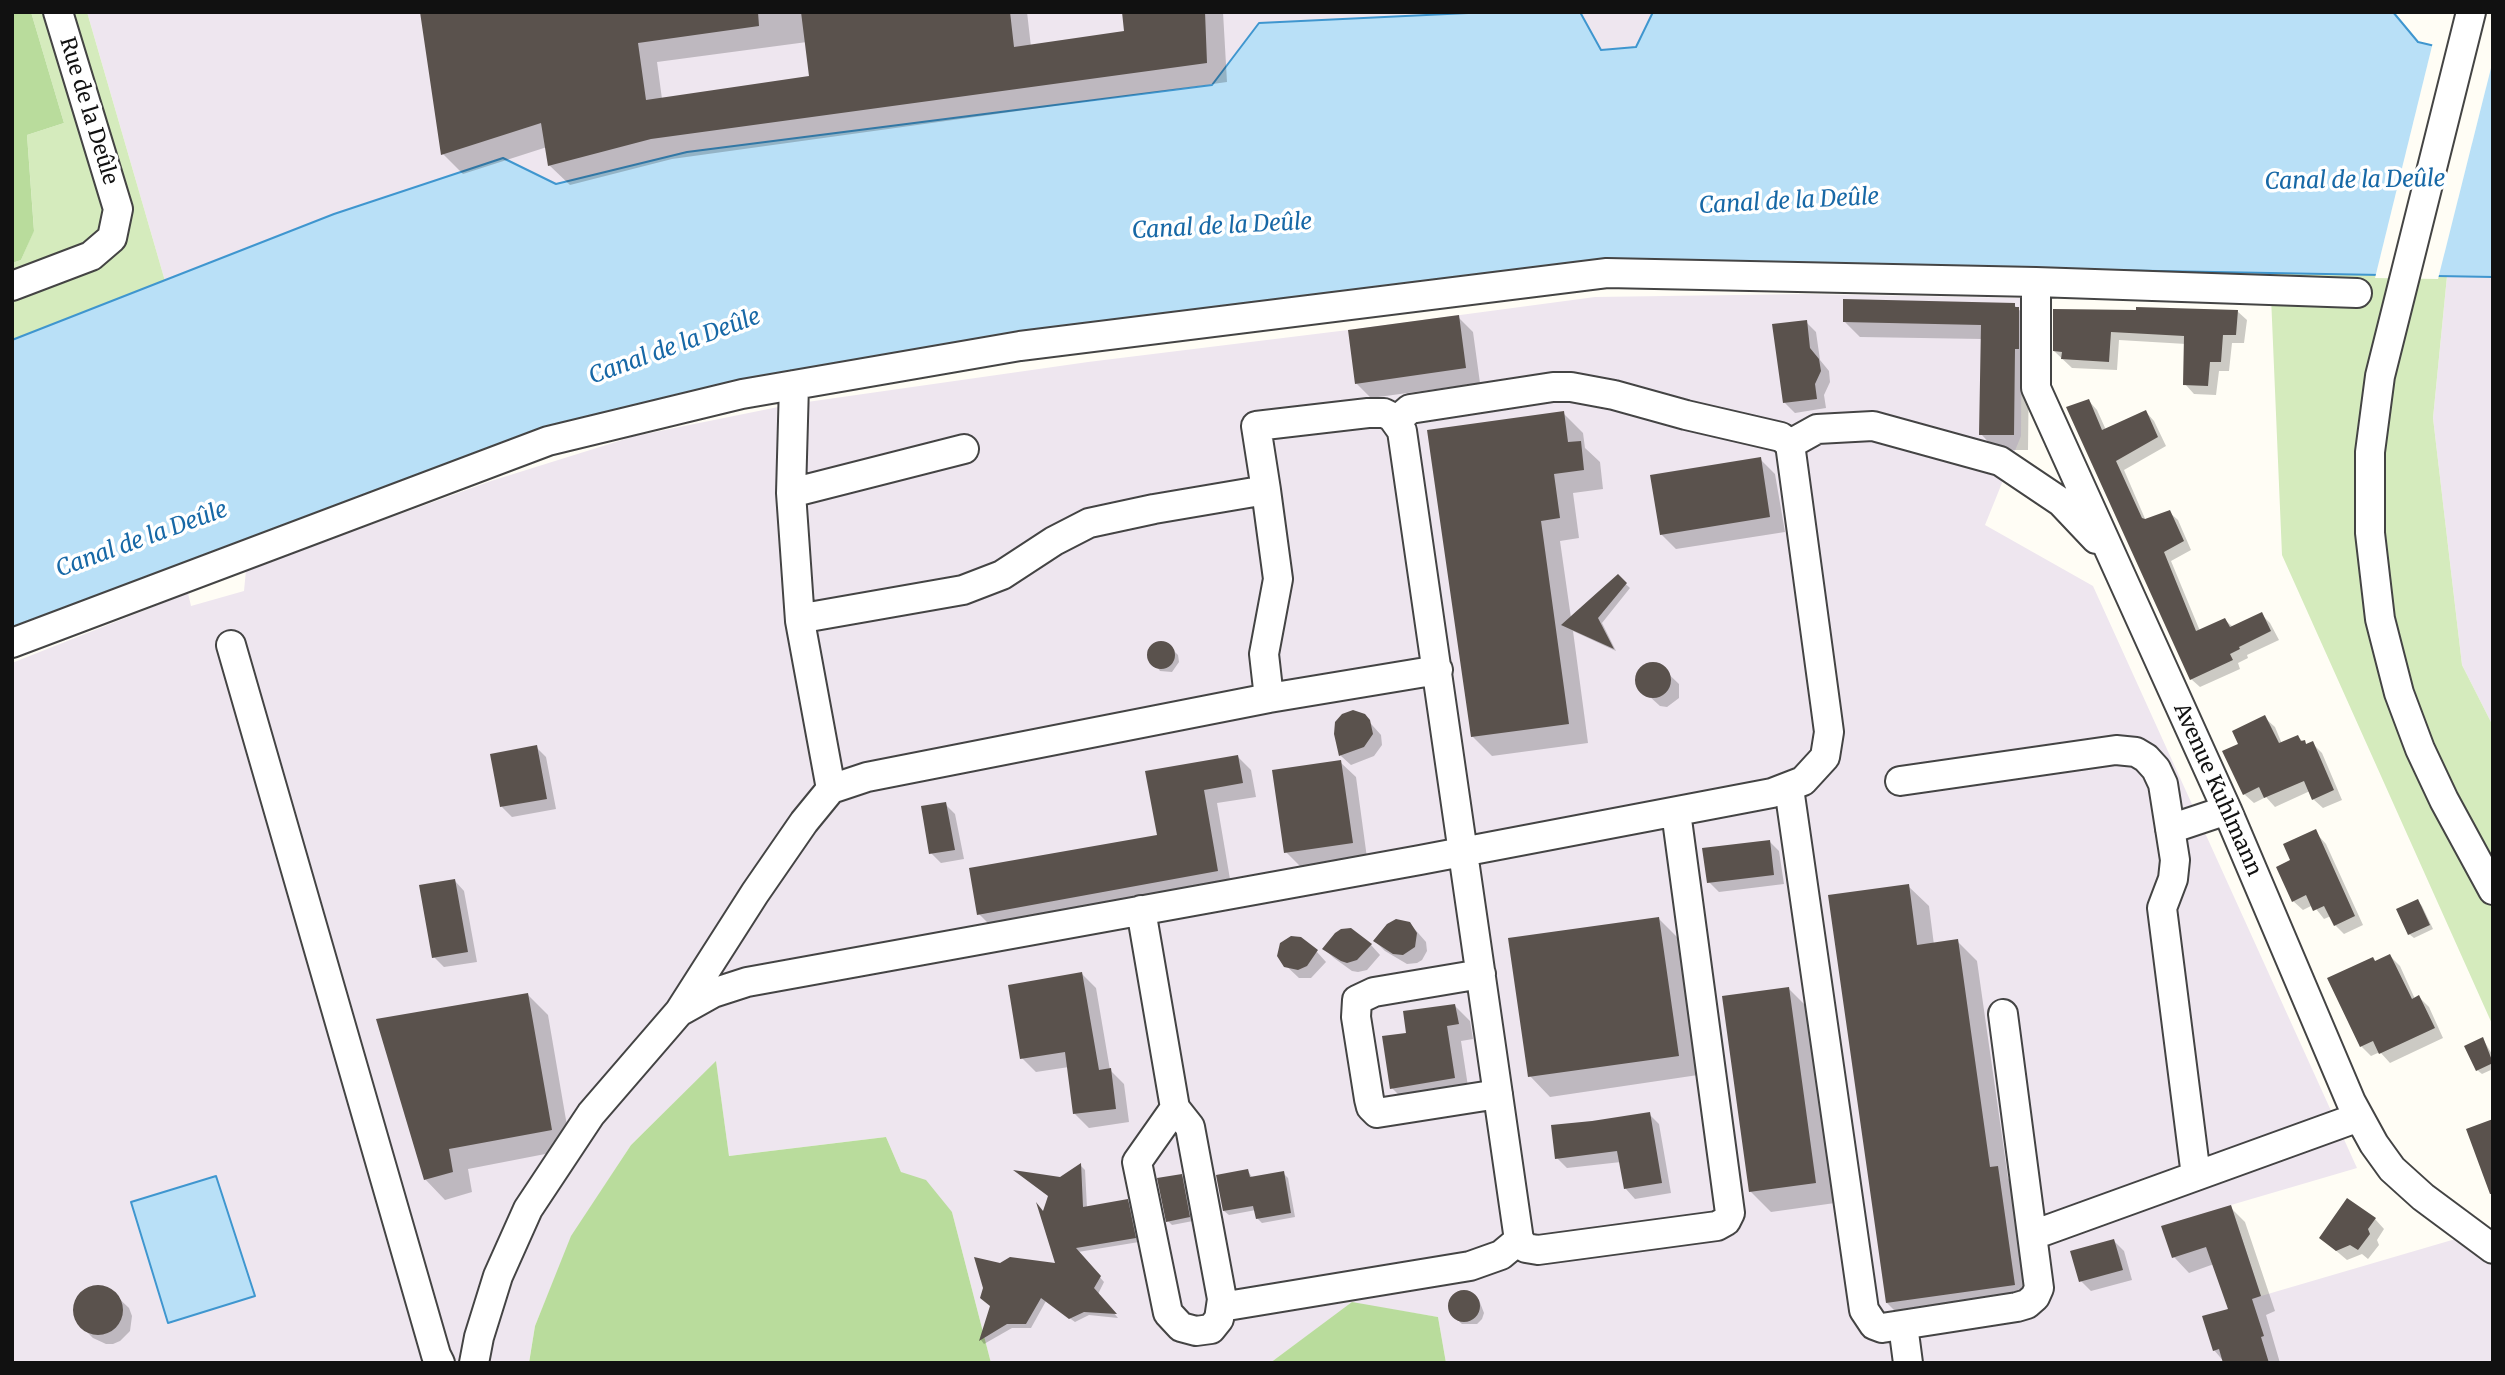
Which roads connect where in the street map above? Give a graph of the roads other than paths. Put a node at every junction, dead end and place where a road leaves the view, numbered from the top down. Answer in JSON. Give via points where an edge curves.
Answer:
{"nodes":[{"id":1,"x":58,"y":12,"type":"edge"},
{"id":2,"x":2471,"y":12,"type":"edge"},
{"id":3,"x":2036,"y":282,"type":"junction"},
{"id":4,"x":12,"y":286,"type":"edge"},
{"id":5,"x":2357,"y":293,"type":"dead end"},
{"id":6,"x":794,"y":385,"type":"junction"},
{"id":7,"x":1396,"y":421,"type":"junction"},
{"id":8,"x":1790,"y":444,"type":"junction"},
{"id":9,"x":964,"y":449,"type":"dead end"},
{"id":10,"x":1266,"y":490,"type":"junction"},
{"id":11,"x":791,"y":492,"type":"junction"},
{"id":12,"x":2112,"y":555,"type":"junction"},
{"id":13,"x":809,"y":617,"type":"dead end"},
{"id":14,"x":12,"y":643,"type":"edge"},
{"id":15,"x":230,"y":645,"type":"dead end"},
{"id":16,"x":1438,"y":670,"type":"junction"},
{"id":17,"x":1269,"y":698,"type":"junction"},
{"id":18,"x":1900,"y":781,"type":"dead end"},
{"id":19,"x":1789,"y":788,"type":"junction"},
{"id":20,"x":831,"y":789,"type":"junction"},
{"id":21,"x":2227,"y":810,"type":"junction"},
{"id":22,"x":1676,"y":811,"type":"junction"},
{"id":23,"x":2170,"y":829,"type":"junction"},
{"id":24,"x":1464,"y":852,"type":"junction"},
{"id":25,"x":2493,"y":890,"type":"edge"},
{"id":26,"x":1140,"y":910,"type":"junction"},
{"id":27,"x":1481,"y":974,"type":"junction"},
{"id":28,"x":679,"y":1012,"type":"junction"},
{"id":29,"x":2003,"y":1014,"type":"dead end"},
{"id":30,"x":1498,"y":1094,"type":"junction"},
{"id":31,"x":1175,"y":1108,"type":"junction"},
{"id":32,"x":2359,"y":1117,"type":"junction"},
{"id":33,"x":2196,"y":1176,"type":"junction"},
{"id":34,"x":2033,"y":1235,"type":"junction"},
{"id":35,"x":1519,"y":1240,"type":"junction"},
{"id":36,"x":2493,"y":1249,"type":"edge"},
{"id":37,"x":1221,"y":1307,"type":"junction"},
{"id":38,"x":1903,"y":1325,"type":"junction"},
{"id":39,"x":440,"y":1363,"type":"edge"},
{"id":40,"x":474,"y":1363,"type":"edge"},
{"id":41,"x":1908,"y":1363,"type":"edge"}],
"edges":[{"from":1,"to":4,"type":"street","name":"Rue de la Deûle","via":[[118,209],[112,238],[91,256]]},
{"from":2,"to":25,"type":"street","via":[[2380,376],[2370,452],[2370,533],[2374,583],[2389,659],[2420,749]]},
{"from":3,"to":5,"type":"street"},
{"from":3,"to":6,"type":"street","via":[[1607,273],[1020,346]]},
{"from":3,"to":12,"type":"street","name":"Avenue Kuhlmann","via":[[2036,388]]},
{"from":6,"to":11,"type":"street"},
{"from":6,"to":14,"type":"street","via":[[548,441]]},
{"from":7,"to":8,"type":"street","via":[[1409,409],[1571,387],[1759,431]]},
{"from":7,"to":10,"type":"street","via":[[1384,413],[1368,413],[1256,426]]},
{"from":7,"to":16,"type":"street","via":[[1402,431]]},
{"from":8,"to":12,"type":"street","via":[[1816,429],[1873,426],[2000,461],[2061,502]]},
{"from":8,"to":19,"type":"street","via":[[1829,732],[1825,757]]},
{"from":9,"to":11,"type":"street"},
{"from":10,"to":13,"type":"street","via":[[1089,523],[1002,575],[963,590]]},
{"from":10,"to":17,"type":"street","via":[[1278,579],[1264,654]]},
{"from":11,"to":20,"type":"street","via":[[800,621]]},
{"from":12,"to":21,"type":"street","name":"Avenue Kuhlmann"},
{"from":15,"to":39,"type":"street"},
{"from":16,"to":17,"type":"street"},
{"from":16,"to":24,"type":"street"},
{"from":17,"to":20,"type":"street","via":[[867,777]]},
{"from":18,"to":23,"type":"street","via":[[2116,750],[2136,752],[2160,776]]},
{"from":19,"to":22,"type":"street"},
{"from":19,"to":38,"type":"street","via":[[1864,1310],[1874,1325]]},
{"from":20,"to":28,"type":"street","via":[[755,893]]},
{"from":21,"to":23,"type":"street"},
{"from":21,"to":32,"type":"street","name":"Avenue Kuhlmann"},
{"from":22,"to":24,"type":"street"},
{"from":22,"to":35,"type":"street","via":[[1730,1213],[1717,1226],[1538,1250],[1526,1248]]},
{"from":23,"to":33,"type":"street","via":[[2175,860],[2162,908]]},
{"from":24,"to":26,"type":"street"},
{"from":24,"to":27,"type":"street"},
{"from":26,"to":28,"type":"street","via":[[747,982],[713,993]]},
{"from":26,"to":31,"type":"street"},
{"from":27,"to":30,"type":"street"},
{"from":27,"to":30,"type":"street","via":[[1374,992],[1357,1000],[1356,1017],[1369,1099],[1377,1113]]},
{"from":28,"to":40,"type":"street","via":[[591,1114],[528,1209],[498,1276]]},
{"from":29,"to":34,"type":"street"},
{"from":30,"to":35,"type":"street"},
{"from":31,"to":37,"type":"street","via":[[1190,1127]]},
{"from":31,"to":37,"type":"street","via":[[1137,1162],[1168,1313],[1181,1327],[1196,1331],[1211,1329]]},
{"from":32,"to":33,"type":"street"},
{"from":32,"to":36,"type":"street","name":"Avenue Kuhlmann","via":[[2392,1169]]},
{"from":33,"to":34,"type":"street"},
{"from":34,"to":38,"type":"street","via":[[2039,1288],[2027,1304]]},
{"from":35,"to":37,"type":"street","via":[[1501,1255],[1470,1266]]},
{"from":38,"to":41,"type":"street"}]}
